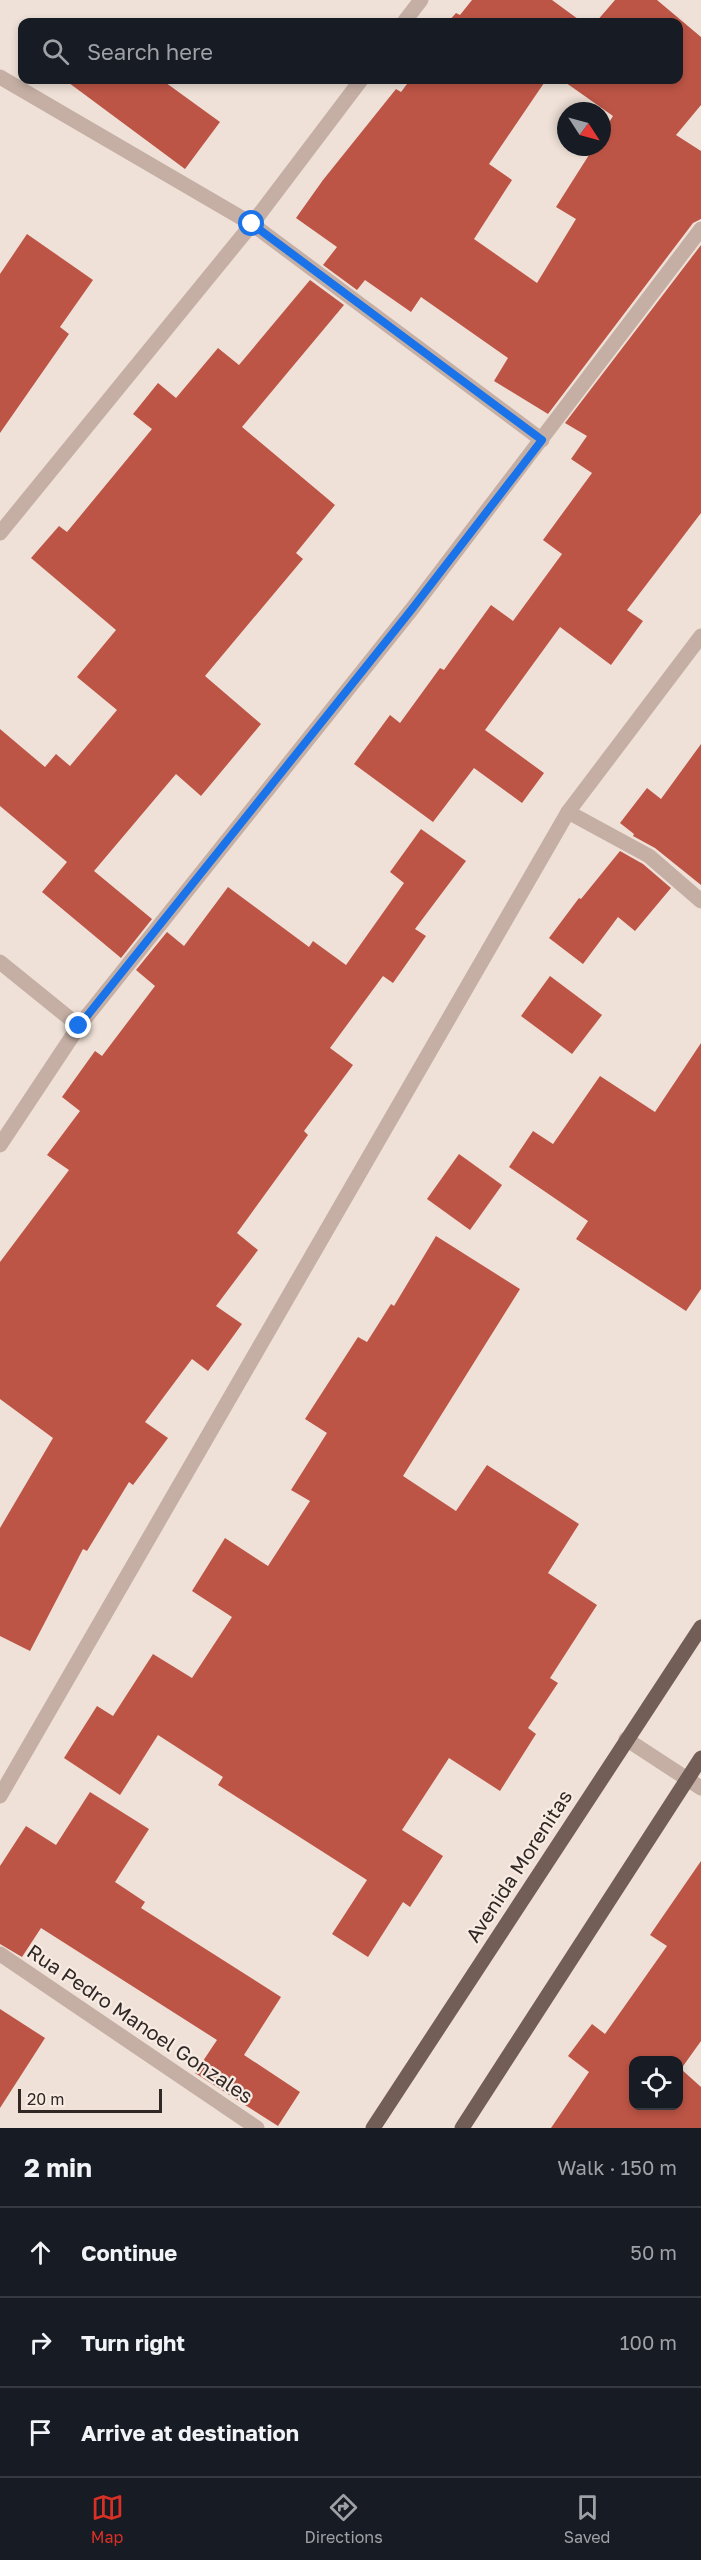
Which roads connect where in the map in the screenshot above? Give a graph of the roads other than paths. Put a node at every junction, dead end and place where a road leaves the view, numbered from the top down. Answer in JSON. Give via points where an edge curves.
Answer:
{"nodes":[{"id":1,"x":421,"y":0,"type":"edge"},
{"id":2,"x":407,"y":18,"type":"edge"},
{"id":3,"x":0,"y":77,"type":"edge"},
{"id":4,"x":358,"y":84,"type":"edge"},
{"id":5,"x":252,"y":224,"type":"junction"},
{"id":6,"x":701,"y":229,"type":"edge"},
{"id":7,"x":542,"y":440,"type":"junction"},
{"id":8,"x":0,"y":533,"type":"edge"},
{"id":9,"x":701,"y":636,"type":"edge"},
{"id":10,"x":568,"y":812,"type":"junction"},
{"id":11,"x":701,"y":901,"type":"edge"},
{"id":12,"x":0,"y":962,"type":"edge"},
{"id":13,"x":79,"y":1026,"type":"junction"},
{"id":14,"x":0,"y":1145,"type":"edge"},
{"id":15,"x":701,"y":1627,"type":"edge"},
{"id":16,"x":626,"y":1739,"type":"junction"},
{"id":17,"x":701,"y":1758,"type":"edge"},
{"id":18,"x":687,"y":1779,"type":"junction"},
{"id":19,"x":701,"y":1788,"type":"edge"},
{"id":20,"x":0,"y":1796,"type":"edge"},
{"id":21,"x":0,"y":1954,"type":"edge"},
{"id":22,"x":257,"y":2128,"type":"edge"},
{"id":23,"x":373,"y":2128,"type":"edge"},
{"id":24,"x":462,"y":2128,"type":"edge"}],
"edges":[{"from":1,"to":2,"type":"street"},
{"from":3,"to":5,"type":"street"},
{"from":4,"to":5,"type":"street"},
{"from":5,"to":7,"type":"street"},
{"from":5,"to":8,"type":"street"},
{"from":6,"to":7,"type":"street"},
{"from":7,"to":13,"type":"street"},
{"from":9,"to":10,"type":"street"},
{"from":10,"to":11,"type":"street","via":[[649,856]]},
{"from":10,"to":20,"type":"street"},
{"from":12,"to":13,"type":"street"},
{"from":13,"to":14,"type":"street"},
{"from":15,"to":16,"type":"main road","name":"Avenida Morenitas"},
{"from":16,"to":18,"type":"street"},
{"from":16,"to":23,"type":"main road","name":"Avenida Morenitas"},
{"from":17,"to":18,"type":"main road"},
{"from":18,"to":19,"type":"street"},
{"from":18,"to":24,"type":"main road"},
{"from":21,"to":22,"type":"street","name":"Rua Pedro Manoel Gonzales"}]}
